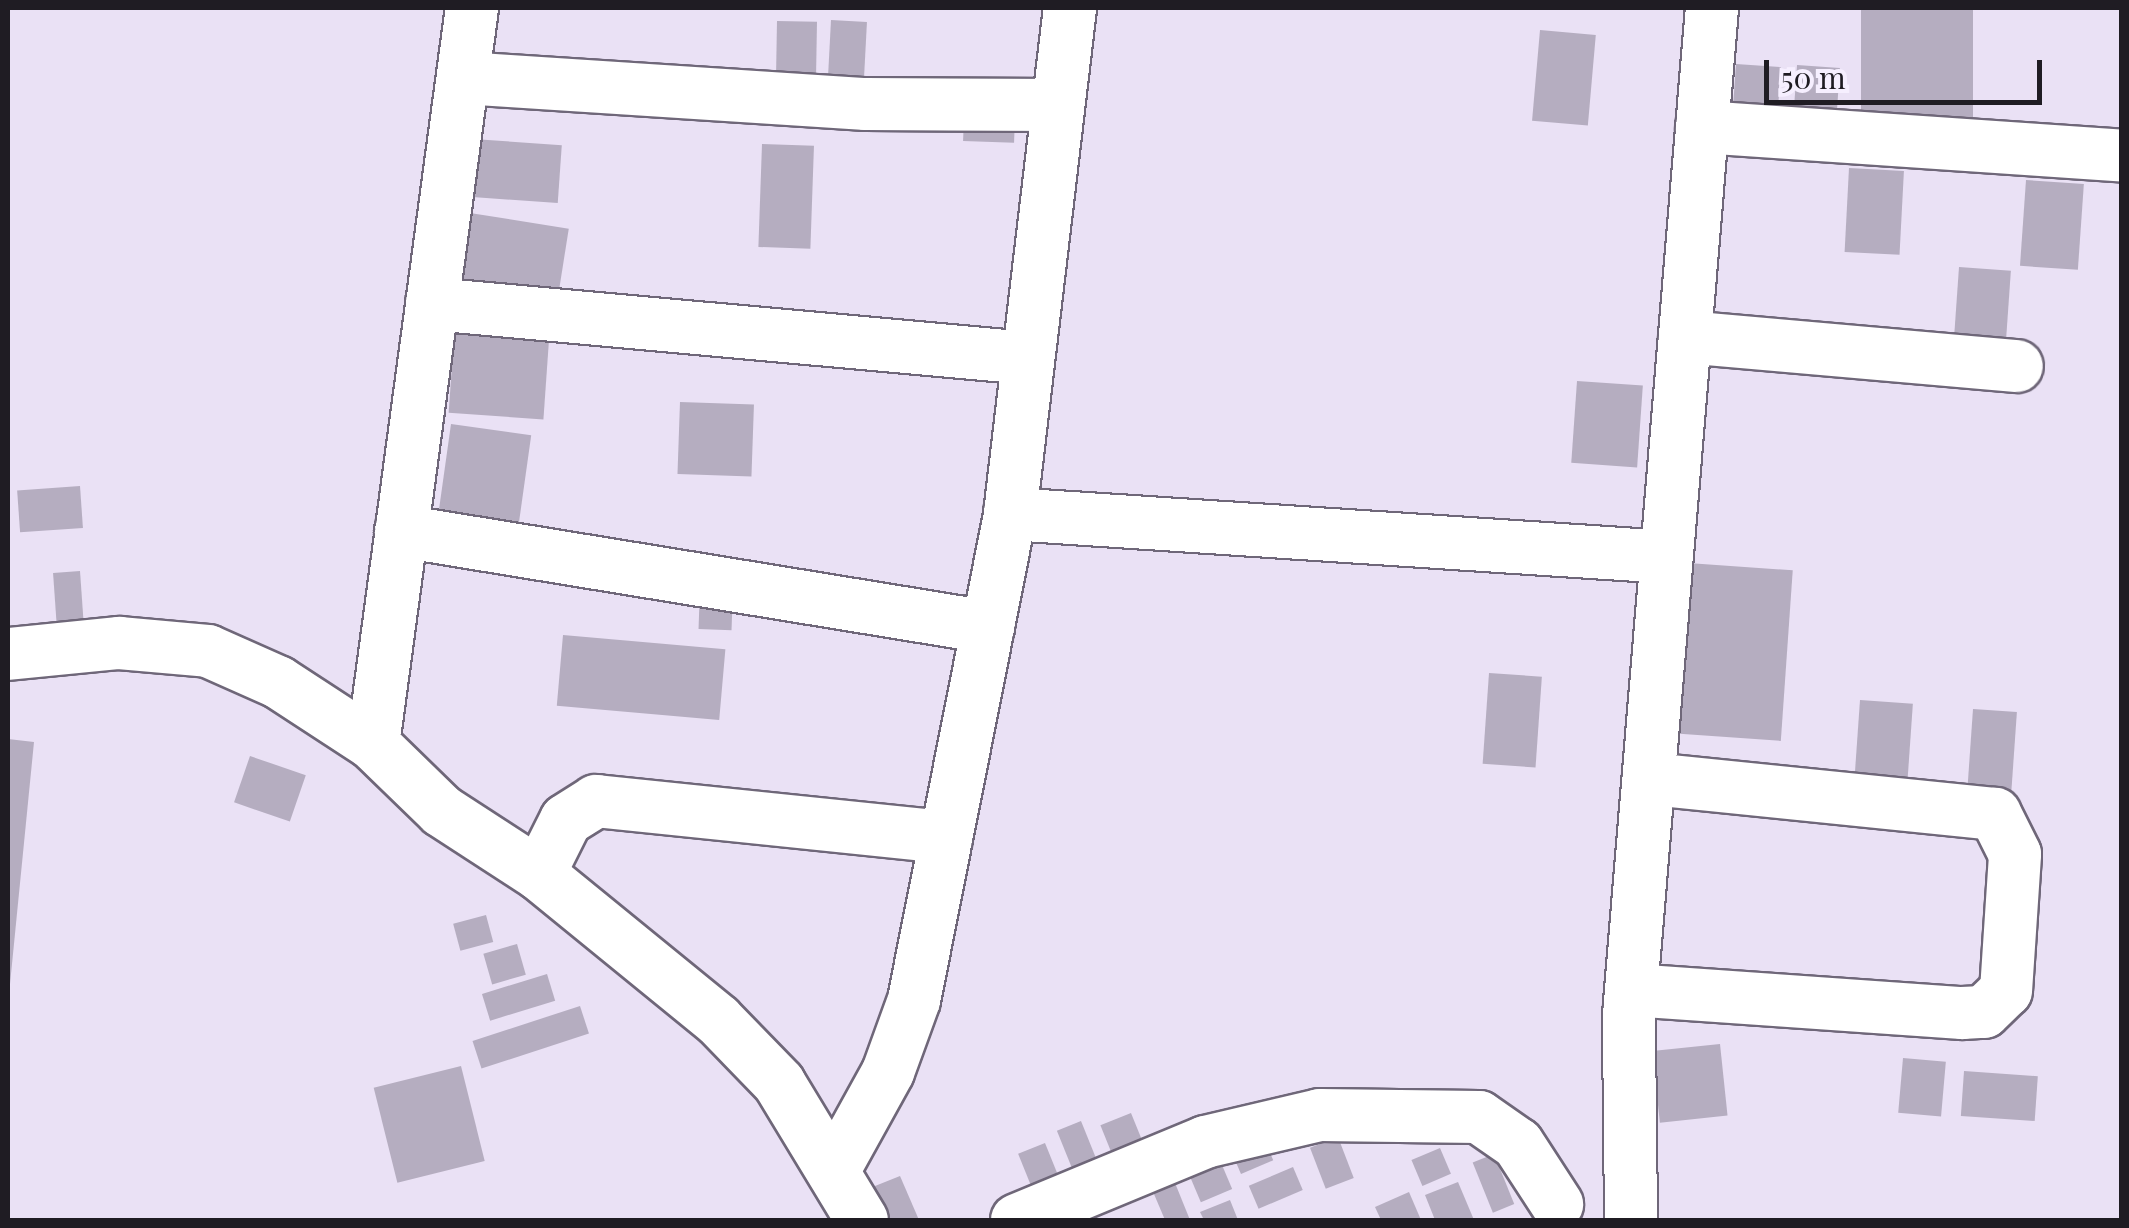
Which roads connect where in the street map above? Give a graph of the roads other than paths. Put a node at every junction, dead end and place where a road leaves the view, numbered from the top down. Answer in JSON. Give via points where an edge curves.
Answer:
{"nodes":[{"id":1,"x":472,"y":8,"type":"edge"},
{"id":2,"x":1070,"y":8,"type":"edge"},
{"id":3,"x":1712,"y":8,"type":"edge"},
{"id":4,"x":462,"y":78,"type":"junction"},
{"id":5,"x":1058,"y":105,"type":"junction"},
{"id":6,"x":1702,"y":126,"type":"junction"},
{"id":7,"x":2122,"y":156,"type":"edge"},
{"id":8,"x":432,"y":304,"type":"junction"},
{"id":9,"x":1685,"y":337,"type":"junction"},
{"id":10,"x":1028,"y":358,"type":"junction"},
{"id":11,"x":2018,"y":366,"type":"dead end"},
{"id":12,"x":1010,"y":514,"type":"junction"},
{"id":13,"x":401,"y":531,"type":"junction"},
{"id":14,"x":1667,"y":557,"type":"junction"},
{"id":15,"x":988,"y":627,"type":"junction"},
{"id":16,"x":8,"y":654,"type":"edge"},
{"id":17,"x":373,"y":744,"type":"junction"},
{"id":18,"x":1649,"y":779,"type":"junction"},
{"id":19,"x":946,"y":838,"type":"junction"},
{"id":20,"x":540,"y":874,"type":"junction"},
{"id":21,"x":1631,"y":990,"type":"junction"},
{"id":22,"x":835,"y":1168,"type":"junction"},
{"id":23,"x":1630,"y":1197,"type":"edge"},
{"id":24,"x":1112,"y":1203,"type":"edge"},
{"id":25,"x":1537,"y":1212,"type":"edge"},
{"id":26,"x":862,"y":1220,"type":"edge"},
{"id":27,"x":1017,"y":1220,"type":"edge"}],
"edges":[{"from":1,"to":4,"type":"street"},
{"from":2,"to":5,"type":"street"},
{"from":3,"to":6,"type":"street"},
{"from":4,"to":5,"type":"street","via":[[866,104]]},
{"from":4,"to":8,"type":"street"},
{"from":5,"to":10,"type":"street"},
{"from":6,"to":7,"type":"street"},
{"from":6,"to":9,"type":"street"},
{"from":8,"to":10,"type":"street"},
{"from":8,"to":13,"type":"street"},
{"from":9,"to":11,"type":"street"},
{"from":9,"to":14,"type":"street"},
{"from":10,"to":12,"type":"street"},
{"from":12,"to":14,"type":"street"},
{"from":12,"to":15,"type":"street"},
{"from":13,"to":15,"type":"street"},
{"from":13,"to":17,"type":"street"},
{"from":14,"to":18,"type":"street"},
{"from":15,"to":19,"type":"street"},
{"from":16,"to":17,"type":"street","via":[[119,643],[208,651],[278,682]]},
{"from":17,"to":20,"type":"street","via":[[442,811]]},
{"from":18,"to":21,"type":"street"},
{"from":18,"to":21,"type":"street","via":[[1995,814],[2014,854],[2006,991],[1984,1012],[1962,1013]]},
{"from":19,"to":20,"type":"street","via":[[596,801],[566,820]]},
{"from":19,"to":22,"type":"street","via":[[914,1000],[888,1072]]},
{"from":20,"to":22,"type":"street","via":[[718,1020],[779,1083]]},
{"from":21,"to":23,"type":"street"},
{"from":22,"to":26,"type":"street"},
{"from":23,"to":25,"type":"street"},
{"from":24,"to":25,"type":"street","via":[[1270,1122],[1435,1113],[1480,1117],[1502,1128]]},
{"from":24,"to":27,"type":"street"}]}
